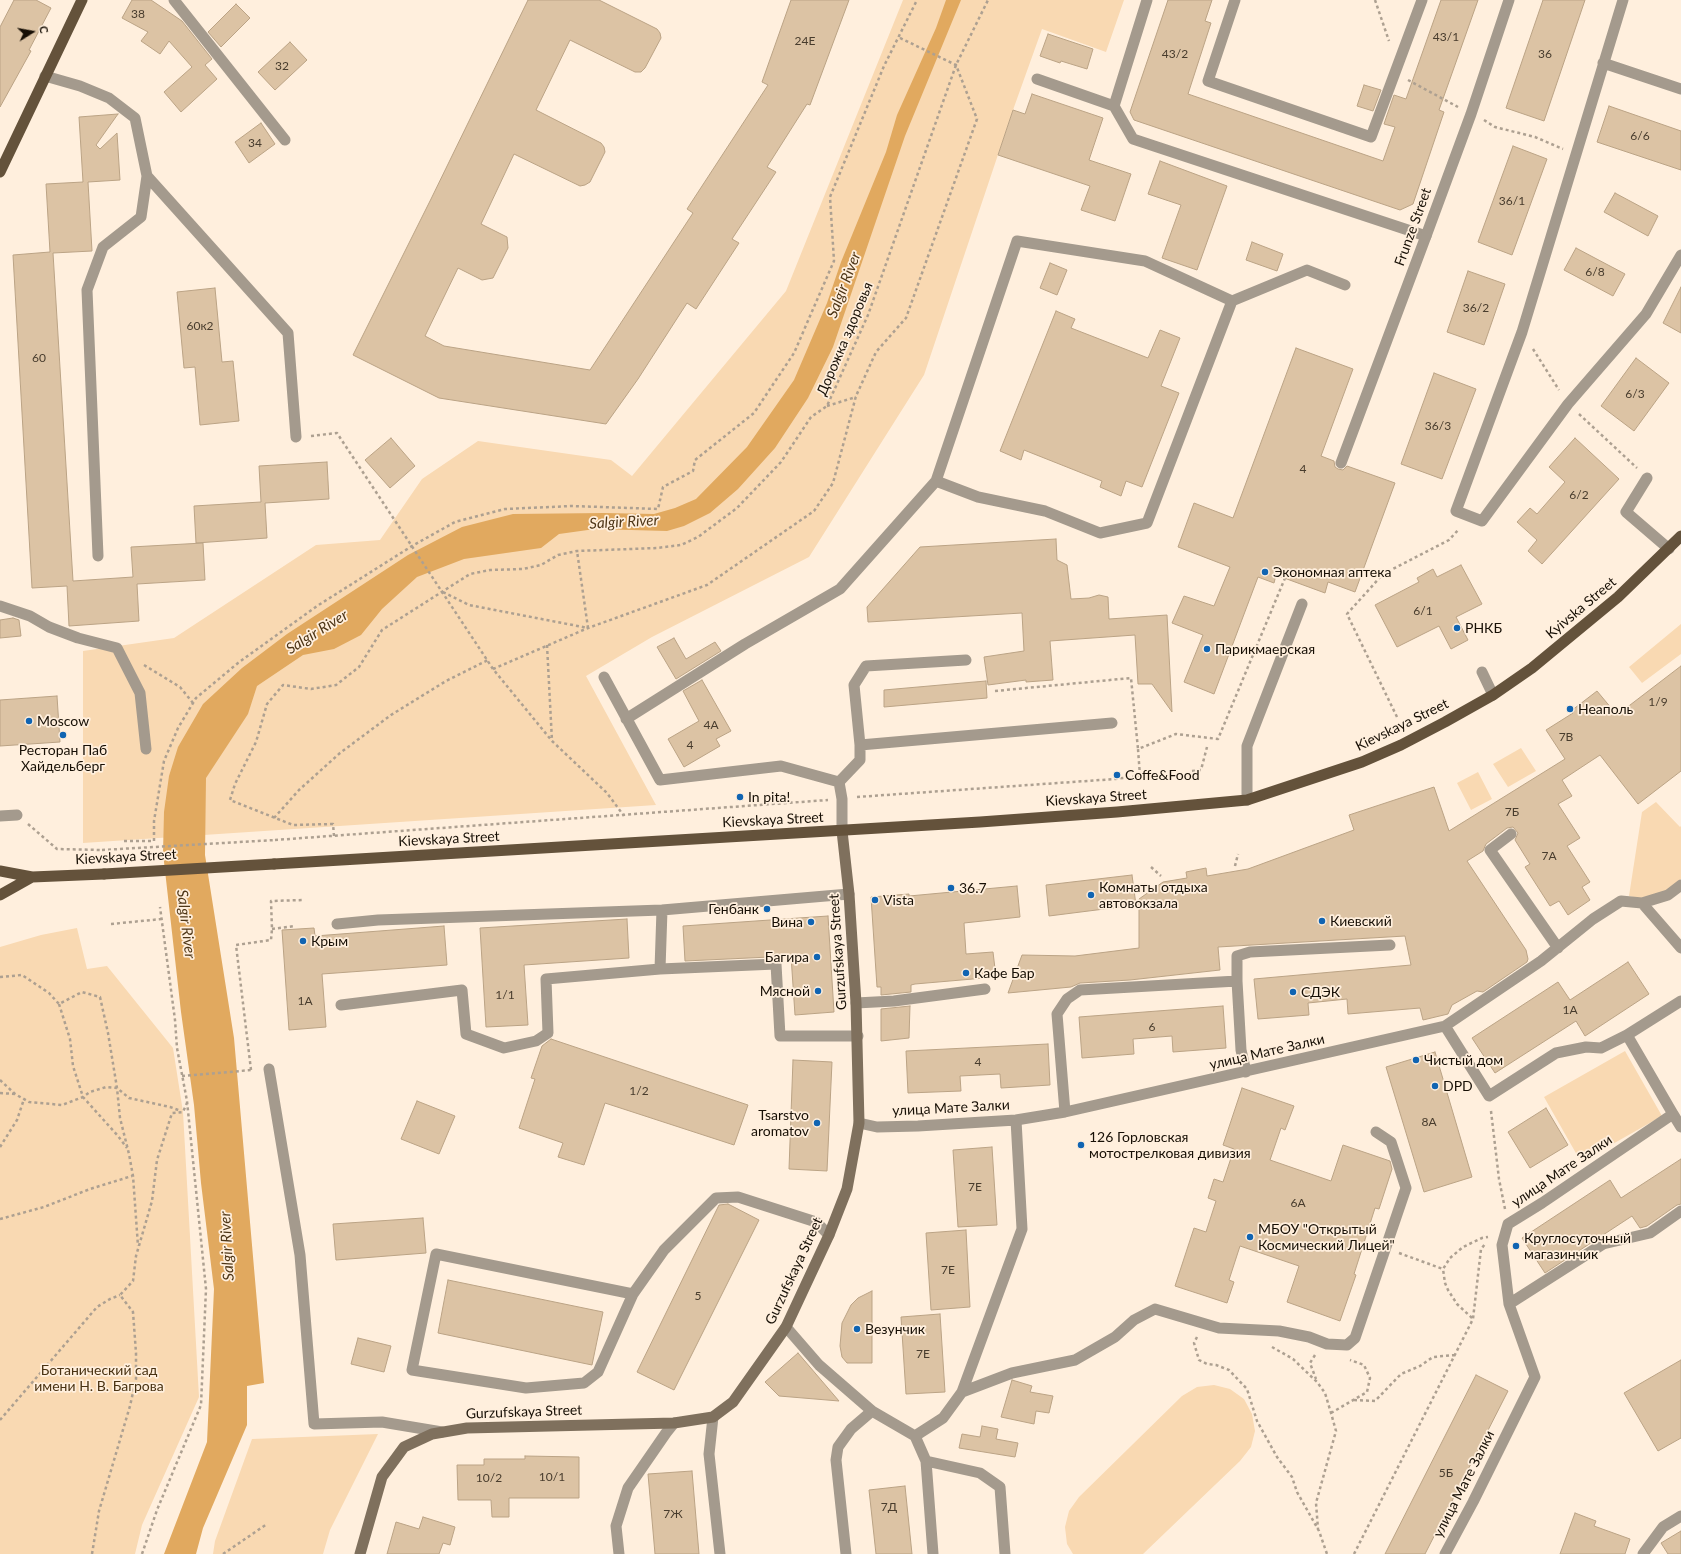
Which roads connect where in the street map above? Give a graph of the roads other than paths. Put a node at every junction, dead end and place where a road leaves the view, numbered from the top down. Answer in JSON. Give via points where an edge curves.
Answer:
{"nodes":[{"id":1,"x":82,"y":0,"type":"edge"},
{"id":2,"x":174,"y":0,"type":"edge"},
{"id":3,"x":1147,"y":0,"type":"edge"},
{"id":4,"x":1235,"y":0,"type":"edge"},
{"id":5,"x":1422,"y":0,"type":"edge"},
{"id":6,"x":1509,"y":0,"type":"edge"},
{"id":7,"x":1623,"y":0,"type":"edge"},
{"id":8,"x":1603,"y":63,"type":"junction"},
{"id":9,"x":45,"y":76,"type":"junction"},
{"id":10,"x":1037,"y":79,"type":"dead end"},
{"id":11,"x":1681,"y":89,"type":"edge"},
{"id":12,"x":1114,"y":106,"type":"junction"},
{"id":13,"x":285,"y":140,"type":"dead end"},
{"id":14,"x":0,"y":172,"type":"edge"},
{"id":15,"x":147,"y":176,"type":"junction"},
{"id":16,"x":1426,"y":236,"type":"junction"},
{"id":17,"x":1681,"y":254,"type":"edge"},
{"id":18,"x":1345,"y":284,"type":"dead end"},
{"id":19,"x":1232,"y":301,"type":"junction"},
{"id":20,"x":296,"y":437,"type":"road end"},
{"id":21,"x":1341,"y":463,"type":"dead end"},
{"id":22,"x":1648,"y":478,"type":"dead end"},
{"id":23,"x":936,"y":481,"type":"junction"},
{"id":24,"x":1681,"y":536,"type":"edge"},
{"id":25,"x":1669,"y":549,"type":"junction"},
{"id":26,"x":98,"y":556,"type":"dead end"},
{"id":27,"x":1302,"y":604,"type":"dead end"},
{"id":28,"x":0,"y":606,"type":"edge"},
{"id":29,"x":966,"y":660,"type":"dead end"},
{"id":30,"x":1482,"y":672,"type":"dead end"},
{"id":31,"x":604,"y":677,"type":"dead end"},
{"id":32,"x":1492,"y":695,"type":"junction"},
{"id":33,"x":626,"y":719,"type":"junction"},
{"id":34,"x":1112,"y":723,"type":"dead end"},
{"id":35,"x":860,"y":745,"type":"junction"},
{"id":36,"x":146,"y":749,"type":"dead end"},
{"id":37,"x":839,"y":782,"type":"junction"},
{"id":38,"x":1247,"y":800,"type":"junction"},
{"id":39,"x":18,"y":815,"type":"road end"},
{"id":40,"x":0,"y":816,"type":"edge"},
{"id":41,"x":842,"y":831,"type":"junction"},
{"id":42,"x":1511,"y":834,"type":"dead end"},
{"id":43,"x":0,"y":871,"type":"edge"},
{"id":44,"x":32,"y":877,"type":"junction"},
{"id":45,"x":1681,"y":885,"type":"edge"},
{"id":46,"x":849,"y":894,"type":"junction"},
{"id":47,"x":0,"y":895,"type":"edge"},
{"id":48,"x":1642,"y":903,"type":"junction"},
{"id":49,"x":662,"y":910,"type":"junction"},
{"id":50,"x":337,"y":924,"type":"dead end"},
{"id":51,"x":1390,"y":946,"type":"dead end"},
{"id":52,"x":1558,"y":948,"type":"junction"},
{"id":53,"x":1681,"y":948,"type":"edge"},
{"id":54,"x":660,"y":969,"type":"junction"},
{"id":55,"x":1237,"y":981,"type":"junction"},
{"id":56,"x":985,"y":989,"type":"dead end"},
{"id":57,"x":1681,"y":1001,"type":"edge"},
{"id":58,"x":856,"y":1003,"type":"junction"},
{"id":59,"x":341,"y":1005,"type":"dead end"},
{"id":60,"x":1445,"y":1026,"type":"junction"},
{"id":61,"x":1627,"y":1035,"type":"junction"},
{"id":62,"x":858,"y":1036,"type":"junction"},
{"id":63,"x":269,"y":1069,"type":"dead end"},
{"id":64,"x":1246,"y":1072,"type":"junction"},
{"id":65,"x":1065,"y":1112,"type":"junction"},
{"id":66,"x":1673,"y":1114,"type":"junction"},
{"id":67,"x":1016,"y":1120,"type":"junction"},
{"id":68,"x":859,"y":1123,"type":"junction"},
{"id":69,"x":1681,"y":1127,"type":"edge"},
{"id":70,"x":1376,"y":1132,"type":"dead end"},
{"id":71,"x":1681,"y":1211,"type":"edge"},
{"id":72,"x":829,"y":1235,"type":"junction"},
{"id":73,"x":633,"y":1294,"type":"junction"},
{"id":74,"x":1509,"y":1304,"type":"junction"},
{"id":75,"x":786,"y":1327,"type":"junction"},
{"id":76,"x":962,"y":1392,"type":"junction"},
{"id":77,"x":872,"y":1411,"type":"junction"},
{"id":78,"x":713,"y":1417,"type":"junction"},
{"id":79,"x":674,"y":1423,"type":"junction"},
{"id":80,"x":443,"y":1432,"type":"junction"},
{"id":81,"x":915,"y":1436,"type":"junction"},
{"id":82,"x":926,"y":1461,"type":"junction"},
{"id":83,"x":1681,"y":1516,"type":"edge"},
{"id":84,"x":360,"y":1554,"type":"edge"},
{"id":85,"x":619,"y":1554,"type":"edge"},
{"id":86,"x":720,"y":1554,"type":"edge"},
{"id":87,"x":846,"y":1554,"type":"edge"},
{"id":88,"x":933,"y":1554,"type":"edge"},
{"id":89,"x":1005,"y":1554,"type":"edge"},
{"id":90,"x":1444,"y":1554,"type":"edge"},
{"id":91,"x":1643,"y":1554,"type":"edge"}],
"edges":[{"from":1,"to":9,"type":"main road"},
{"from":2,"to":13,"type":"street"},
{"from":3,"to":12,"type":"street"},
{"from":4,"to":5,"type":"street","via":[[1208,81],[1371,137]]},
{"from":6,"to":16,"type":"street","name":"Frunze Street"},
{"from":7,"to":8,"type":"street"},
{"from":8,"to":11,"type":"street"},
{"from":8,"to":17,"type":"street","via":[[1522,332],[1456,511],[1482,521],[1568,404],[1646,314]]},
{"from":9,"to":14,"type":"main road"},
{"from":9,"to":15,"type":"street","via":[[109,98],[135,118]]},
{"from":10,"to":12,"type":"street"},
{"from":12,"to":16,"type":"street","via":[[1133,139]]},
{"from":15,"to":20,"type":"street","via":[[288,333]]},
{"from":15,"to":26,"type":"street","via":[[141,217],[103,247],[87,290]]},
{"from":16,"to":21,"type":"street","name":"Frunze Street"},
{"from":18,"to":19,"type":"street","via":[[1307,270]]},
{"from":19,"to":23,"type":"street","via":[[1147,523],[1100,533],[1045,511],[978,497]]},
{"from":19,"to":23,"type":"street","via":[[1145,260],[1017,241]]},
{"from":22,"to":25,"type":"street","via":[[1626,512]]},
{"from":23,"to":33,"type":"street","via":[[840,589],[745,644]]},
{"from":24,"to":25,"type":"main road","name":"Kyivska Street"},
{"from":25,"to":32,"type":"main road","name":"Kyivska Street","via":[[1571,637]]},
{"from":27,"to":38,"type":"street","via":[[1247,746]]},
{"from":28,"to":36,"type":"street","via":[[30,616],[49,627],[78,638],[117,648],[140,693]]},
{"from":29,"to":35,"type":"street","via":[[866,666],[854,685]]},
{"from":30,"to":32,"type":"street"},
{"from":31,"to":33,"type":"street"},
{"from":32,"to":38,"type":"main road","name":"Kievskaya Street","via":[[1401,745],[1362,762]]},
{"from":33,"to":37,"type":"street","via":[[660,780],[781,766]]},
{"from":34,"to":35,"type":"street"},
{"from":35,"to":37,"type":"street","via":[[860,760]]},
{"from":37,"to":41,"type":"street","via":[[842,798]]},
{"from":38,"to":41,"type":"main road","name":"Kievskaya Street","via":[[1109,813]]},
{"from":39,"to":40,"type":"street"},
{"from":41,"to":44,"type":"main road","name":"Kievskaya Street","bridge":true},
{"from":41,"to":46,"type":"main road","name":"Gurzufskaya Street"},
{"from":42,"to":52,"type":"street","via":[[1490,850]]},
{"from":43,"to":44,"type":"main road","name":"Kievskaya Street"},
{"from":44,"to":47,"type":"main road","name":"Kievskaya Street"},
{"from":45,"to":48,"type":"street","via":[[1668,895]]},
{"from":46,"to":49,"type":"street"},
{"from":46,"to":58,"type":"main road","name":"Gurzufskaya Street"},
{"from":48,"to":52,"type":"street","name":"улица Мате Залки","via":[[1622,901],[1593,919]]},
{"from":48,"to":53,"type":"street"},
{"from":49,"to":50,"type":"street","via":[[378,920]]},
{"from":49,"to":54,"type":"street"},
{"from":51,"to":55,"type":"street","via":[[1250,952],[1237,956]]},
{"from":52,"to":60,"type":"street","name":"улица Мате Залки"},
{"from":54,"to":59,"type":"street","via":[[546,979],[548,1033],[536,1041],[504,1048],[466,1034],[462,990]]},
{"from":54,"to":62,"type":"street","via":[[776,964],[780,1036]]},
{"from":55,"to":64,"type":"street","via":[[1241,1050]]},
{"from":55,"to":65,"type":"street","via":[[1080,990],[1067,999],[1057,1014]]},
{"from":56,"to":58,"type":"street","via":[[894,1001]]},
{"from":57,"to":61,"type":"street"},
{"from":58,"to":62,"type":"main road","name":"Gurzufskaya Street"},
{"from":60,"to":61,"type":"street","via":[[1489,1096],[1556,1053],[1586,1047],[1601,1048]]},
{"from":60,"to":64,"type":"street","name":"улица Мате Залки"},
{"from":61,"to":66,"type":"street"},
{"from":62,"to":68,"type":"main road","name":"Gurzufskaya Street"},
{"from":63,"to":80,"type":"street","via":[[300,1255],[314,1424],[382,1422]]},
{"from":64,"to":65,"type":"street","name":"улица Мате Залки"},
{"from":65,"to":67,"type":"street","name":"улица Мате Залки"},
{"from":66,"to":69,"type":"street"},
{"from":66,"to":74,"type":"street","name":"улица Мате Залки","via":[[1508,1224],[1502,1245]]},
{"from":67,"to":68,"type":"street","name":"улица Мате Залки","via":[[877,1127]]},
{"from":67,"to":76,"type":"street","via":[[1022,1229]]},
{"from":68,"to":72,"type":"main road","name":"Gurzufskaya Street","via":[[847,1189]]},
{"from":70,"to":76,"type":"street","via":[[1391,1142],[1406,1188],[1355,1338],[1347,1346],[1327,1344],[1309,1337],[1279,1332],[1219,1328],[1155,1309],[1134,1320],[1115,1337],[1076,1360],[1012,1373]]},
{"from":71,"to":74,"type":"street","via":[[1650,1233],[1603,1244]]},
{"from":72,"to":73,"type":"street","via":[[816,1222],[738,1197],[716,1198],[664,1250]]},
{"from":72,"to":75,"type":"main road","name":"Gurzufskaya Street"},
{"from":73,"to":73,"type":"street","via":[[598,1372],[584,1383],[526,1388],[412,1370],[436,1254]]},
{"from":74,"to":90,"type":"street","name":"улица Мате Залки","via":[[1535,1377],[1473,1502]]},
{"from":75,"to":77,"type":"street","via":[[819,1365]]},
{"from":75,"to":78,"type":"main road","name":"Gurzufskaya Street","via":[[733,1402]]},
{"from":76,"to":81,"type":"street","via":[[943,1418]]},
{"from":77,"to":81,"type":"street"},
{"from":77,"to":87,"type":"street","via":[[851,1430],[838,1447],[836,1460]]},
{"from":78,"to":79,"type":"main road","name":"Gurzufskaya Street"},
{"from":78,"to":86,"type":"street","via":[[710,1454]]},
{"from":79,"to":80,"type":"main road","name":"Gurzufskaya Street","via":[[467,1428]]},
{"from":79,"to":85,"type":"street","via":[[628,1488],[616,1526]]},
{"from":80,"to":84,"type":"main road","name":"Gurzufskaya Street","via":[[432,1434],[404,1448],[382,1477]]},
{"from":81,"to":82,"type":"street"},
{"from":82,"to":88,"type":"street"},
{"from":82,"to":89,"type":"street","via":[[980,1473],[1000,1487]]},
{"from":83,"to":91,"type":"street","via":[[1663,1527]]}]}
